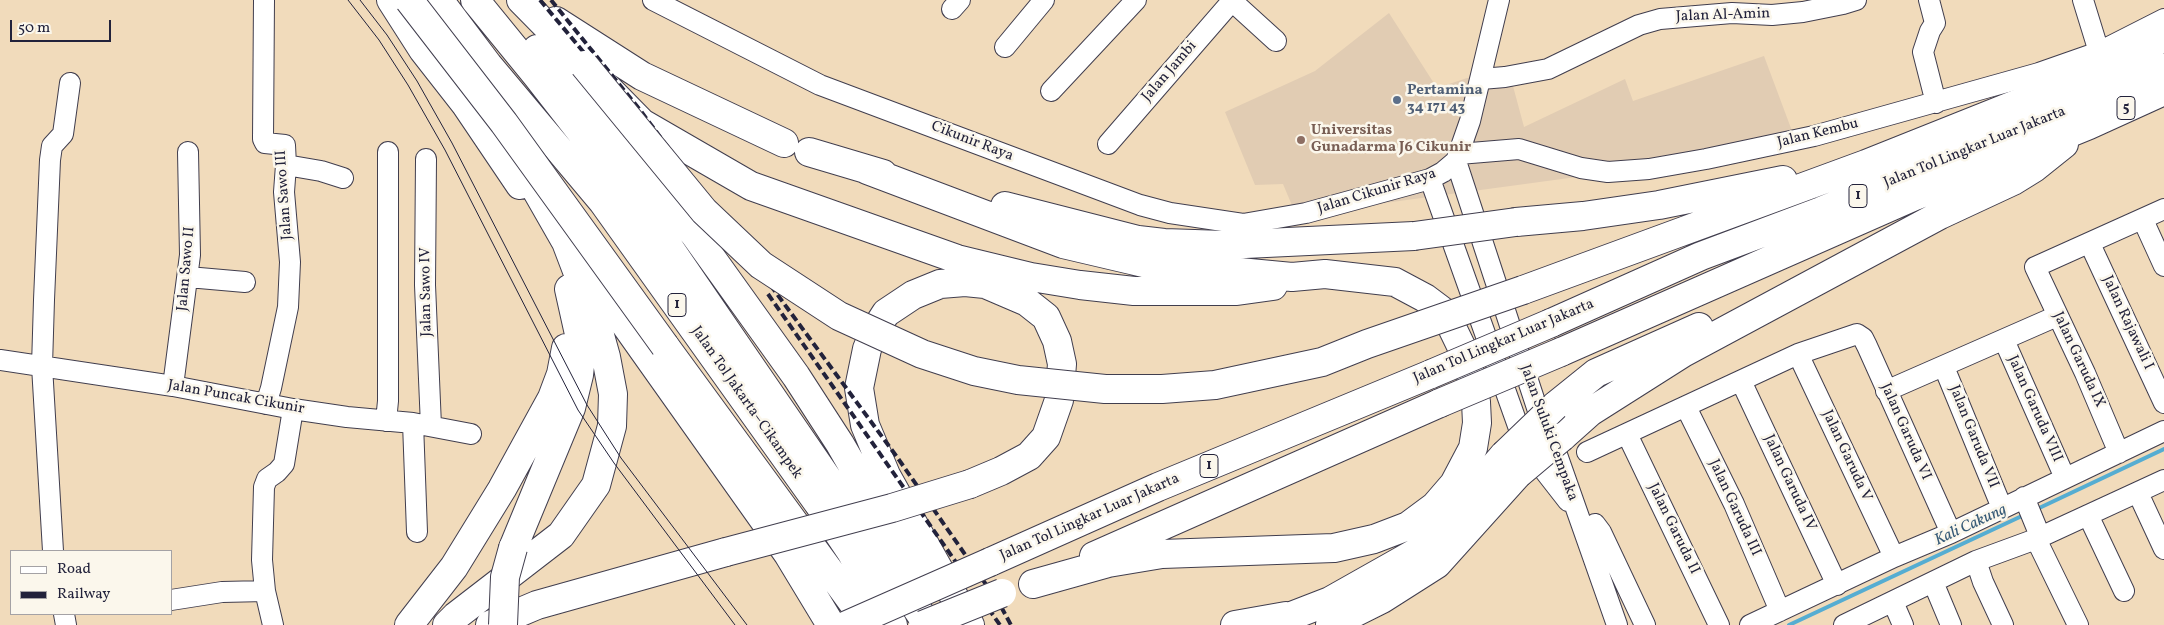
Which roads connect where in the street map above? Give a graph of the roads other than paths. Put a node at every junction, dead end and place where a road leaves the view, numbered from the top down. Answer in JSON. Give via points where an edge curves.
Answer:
{"nodes":[{"id":1,"x":264,"y":0,"type":"edge"},
{"id":2,"x":391,"y":0,"type":"edge"},
{"id":3,"x":409,"y":0,"type":"edge"},
{"id":4,"x":429,"y":0,"type":"edge"},
{"id":5,"x":439,"y":0,"type":"edge"},
{"id":6,"x":475,"y":0,"type":"edge"},
{"id":7,"x":491,"y":0,"type":"edge"},
{"id":8,"x":522,"y":0,"type":"edge"},
{"id":9,"x":532,"y":0,"type":"edge"},
{"id":10,"x":654,"y":0,"type":"edge"},
{"id":11,"x":1044,"y":0,"type":"edge"},
{"id":12,"x":1499,"y":0,"type":"edge"},
{"id":13,"x":1856,"y":0,"type":"edge"},
{"id":14,"x":1929,"y":0,"type":"edge"},
{"id":15,"x":2082,"y":0,"type":"edge"},
{"id":16,"x":1231,"y":1,"type":"edge"},
{"id":17,"x":1126,"y":3,"type":"edge"},
{"id":18,"x":2164,"y":19,"type":"edge"},
{"id":19,"x":2164,"y":38,"type":"edge"},
{"id":20,"x":1276,"y":41,"type":"dead end"},
{"id":21,"x":1005,"y":48,"type":"dead end"},
{"id":22,"x":2099,"y":52,"type":"junction"},
{"id":23,"x":584,"y":65,"type":"junction"},
{"id":24,"x":2164,"y":68,"type":"edge"},
{"id":25,"x":1481,"y":79,"type":"junction"},
{"id":26,"x":70,"y":83,"type":"dead end"},
{"id":27,"x":1051,"y":91,"type":"dead end"},
{"id":28,"x":2164,"y":91,"type":"edge"},
{"id":29,"x":1936,"y":102,"type":"junction"},
{"id":30,"x":2089,"y":125,"type":"junction"},
{"id":31,"x":1108,"y":144,"type":"dead end"},
{"id":32,"x":188,"y":152,"type":"dead end"},
{"id":33,"x":388,"y":152,"type":"dead end"},
{"id":34,"x":1458,"y":158,"type":"junction"},
{"id":35,"x":426,"y":159,"type":"dead end"},
{"id":36,"x":1866,"y":164,"type":"junction"},
{"id":37,"x":286,"y":165,"type":"junction"},
{"id":38,"x":867,"y":170,"type":"junction"},
{"id":39,"x":343,"y":178,"type":"dead end"},
{"id":40,"x":1430,"y":179,"type":"junction"},
{"id":41,"x":2164,"y":209,"type":"edge"},
{"id":42,"x":1306,"y":213,"type":"joint"},
{"id":43,"x":2142,"y":220,"type":"junction"},
{"id":44,"x":2090,"y":244,"type":"junction"},
{"id":45,"x":563,"y":251,"type":"junction"},
{"id":46,"x":2164,"y":266,"type":"edge"},
{"id":47,"x":1836,"y":270,"type":"junction"},
{"id":48,"x":188,"y":277,"type":"junction"},
{"id":49,"x":1292,"y":277,"type":"junction"},
{"id":50,"x":245,"y":282,"type":"dead end"},
{"id":51,"x":2057,"y":316,"type":"junction"},
{"id":52,"x":2004,"y":340,"type":"junction"},
{"id":53,"x":1798,"y":354,"type":"junction"},
{"id":54,"x":0,"y":360,"type":"edge"},
{"id":55,"x":42,"y":366,"type":"junction"},
{"id":56,"x":1944,"y":366,"type":"junction"},
{"id":57,"x":1741,"y":381,"type":"junction"},
{"id":58,"x":173,"y":386,"type":"junction"},
{"id":59,"x":1886,"y":391,"type":"junction"},
{"id":60,"x":2164,"y":403,"type":"edge"},
{"id":61,"x":266,"y":404,"type":"junction"},
{"id":62,"x":1686,"y":408,"type":"junction"},
{"id":63,"x":293,"y":409,"type":"junction"},
{"id":64,"x":1547,"y":410,"type":"junction"},
{"id":65,"x":386,"y":420,"type":"junction"},
{"id":66,"x":422,"y":425,"type":"junction"},
{"id":67,"x":1518,"y":426,"type":"junction"},
{"id":68,"x":2164,"y":431,"type":"edge"},
{"id":69,"x":471,"y":434,"type":"dead end"},
{"id":70,"x":1627,"y":434,"type":"junction"},
{"id":71,"x":1587,"y":452,"type":"dead end"},
{"id":72,"x":2119,"y":453,"type":"junction"},
{"id":73,"x":1511,"y":464,"type":"junction"},
{"id":74,"x":2064,"y":478,"type":"junction"},
{"id":75,"x":2164,"y":480,"type":"edge"},
{"id":76,"x":2138,"y":493,"type":"junction"},
{"id":77,"x":1575,"y":507,"type":"junction"},
{"id":78,"x":2002,"y":508,"type":"junction"},
{"id":79,"x":2088,"y":516,"type":"junction"},
{"id":80,"x":2033,"y":520,"type":"junction"},
{"id":81,"x":1595,"y":524,"type":"dead end"},
{"id":82,"x":417,"y":532,"type":"dead end"},
{"id":83,"x":1951,"y":533,"type":"junction"},
{"id":84,"x":2164,"y":549,"type":"edge"},
{"id":85,"x":53,"y":550,"type":"edge"},
{"id":86,"x":1894,"y":557,"type":"junction"},
{"id":87,"x":1976,"y":561,"type":"junction"},
{"id":88,"x":1933,"y":582,"type":"junction"},
{"id":89,"x":1033,"y":584,"type":"junction"},
{"id":90,"x":1837,"y":585,"type":"junction"},
{"id":91,"x":265,"y":591,"type":"junction"},
{"id":92,"x":2124,"y":591,"type":"dead end"},
{"id":93,"x":172,"y":600,"type":"edge"},
{"id":94,"x":1894,"y":602,"type":"junction"},
{"id":95,"x":1780,"y":611,"type":"junction"},
{"id":96,"x":1302,"y":613,"type":"junction"},
{"id":97,"x":273,"y":625,"type":"edge"},
{"id":98,"x":409,"y":625,"type":"edge"},
{"id":99,"x":447,"y":625,"type":"edge"},
{"id":100,"x":490,"y":625,"type":"edge"},
{"id":101,"x":503,"y":625,"type":"edge"},
{"id":102,"x":831,"y":625,"type":"edge"},
{"id":103,"x":847,"y":625,"type":"edge"},
{"id":104,"x":869,"y":625,"type":"edge"},
{"id":105,"x":893,"y":625,"type":"edge"},
{"id":106,"x":923,"y":625,"type":"edge"},
{"id":107,"x":928,"y":625,"type":"edge"},
{"id":108,"x":936,"y":625,"type":"edge"},
{"id":109,"x":970,"y":625,"type":"edge"},
{"id":110,"x":1235,"y":625,"type":"edge"},
{"id":111,"x":1268,"y":625,"type":"edge"},
{"id":112,"x":1330,"y":625,"type":"edge"},
{"id":113,"x":1618,"y":625,"type":"edge"},
{"id":114,"x":1645,"y":625,"type":"edge"},
{"id":115,"x":1719,"y":625,"type":"edge"},
{"id":116,"x":1750,"y":625,"type":"edge"},
{"id":117,"x":1845,"y":625,"type":"edge"},
{"id":118,"x":1903,"y":625,"type":"edge"},
{"id":119,"x":1951,"y":625,"type":"edge"},
{"id":120,"x":2002,"y":625,"type":"edge"},
{"id":121,"x":2078,"y":625,"type":"edge"}],
"edges":[{"from":1,"to":37,"type":"street","name":"Jalan Sawo III","via":[[263,139],[265,143],[285,145]]},
{"from":2,"to":45,"type":"highway","via":[[423,50],[466,105]]},
{"from":3,"to":104,"type":"highway","bridge":true,"via":[[504,123]]},
{"from":4,"to":45,"type":"highway"},
{"from":5,"to":105,"type":"highway","name":"Jalan Tol Jakarta–Cikampek","number":"1","via":[[488,65],[608,209],[818,503]]},
{"from":6,"to":107,"type":"highway","name":"Jalan Tol Jakarta–Cikampek","number":"1","via":[[654,227]]},
{"from":7,"to":108,"type":"highway","via":[[568,82],[695,234],[840,444],[889,529]]},
{"from":8,"to":23,"type":"highway"},
{"from":9,"to":38,"type":"highway","via":[[558,23],[642,76],[796,147]]},
{"from":10,"to":42,"type":"street","name":"Cikunir Raya","via":[[820,85],[1140,205],[1243,224]]},
{"from":11,"to":21,"type":"street"},
{"from":12,"to":25,"type":"street"},
{"from":13,"to":25,"type":"street","name":"Jalan Al-Amin","via":[[1803,12],[1724,13],[1660,19],[1639,25],[1548,69]]},
{"from":14,"to":29,"type":"street","via":[[1935,23],[1923,52]]},
{"from":15,"to":22,"type":"street"},
{"from":16,"to":20,"type":"street"},
{"from":16,"to":31,"type":"street","name":"Jalan Jambi"},
{"from":17,"to":27,"type":"street"},
{"from":18,"to":22,"type":"street","name":"Jalan Kembu"},
{"from":19,"to":36,"type":"highway","via":[[2089,75]]},
{"from":22,"to":29,"type":"street","name":"Jalan Kembu"},
{"from":23,"to":36,"type":"highway","bridge":true,"via":[[704,211],[761,265],[795,288],[848,320],[915,351],[1018,380],[1105,389],[1215,385],[1322,362]]},
{"from":23,"to":49,"type":"highway","bridge":true,"via":[[642,123],[750,186],[957,259],[1031,277],[1134,291],[1237,291],[1295,283]]},
{"from":24,"to":103,"type":"highway","name":"Jalan Tol Lingkar Luar Jakarta","number":"1","bridge":true,"via":[[1821,211],[1701,256],[1551,323],[1158,487]]},
{"from":25,"to":34,"type":"street"},
{"from":26,"to":55,"type":"street","via":[[63,134],[52,146],[50,160]]},
{"from":28,"to":30,"type":"highway","name":"Jalan Tol Lingkar Luar Jakarta","number":"5"},
{"from":29,"to":34,"type":"street","name":"Jalan Kembu","via":[[1814,136],[1649,169],[1594,170],[1519,149]]},
{"from":30,"to":47,"type":"highway","via":[[2013,181]]},
{"from":30,"to":89,"type":"highway","name":"Jalan Tol Lingkar Luar Jakarta","number":"1","bridge":true,"via":[[1914,196]]},
{"from":32,"to":48,"type":"street","name":"Jalan Sawo II","via":[[191,210]]},
{"from":33,"to":65,"type":"street"},
{"from":34,"to":40,"type":"street","name":"Jalan Cikunir Raya"},
{"from":34,"to":64,"type":"street","name":"Jalan Suluki Cempaka"},
{"from":35,"to":66,"type":"street","name":"Jalan Sawo IV"},
{"from":36,"to":38,"type":"highway","bridge":true,"via":[[1659,205],[1583,216],[1414,236],[1224,245],[1138,240]]},
{"from":37,"to":39,"type":"street"},
{"from":37,"to":61,"type":"street","name":"Jalan Sawo III","via":[[284,192],[290,262],[288,307]]},
{"from":38,"to":49,"type":"highway","via":[[1063,244],[1144,264]]},
{"from":40,"to":42,"type":"street","name":"Jalan Cikunir Raya"},
{"from":40,"to":67,"type":"street","name":"Jalan Suluki Cempaka"},
{"from":41,"to":43,"type":"street"},
{"from":43,"to":44,"type":"street"},
{"from":43,"to":46,"type":"street"},
{"from":44,"to":51,"type":"street","name":"Jalan Garuda IX","via":[[2035,268]]},
{"from":44,"to":60,"type":"street","name":"Jalan Rajawali I"},
{"from":45,"to":98,"type":"highway","via":[[568,319],[566,348],[551,400],[502,489],[434,595]]},
{"from":45,"to":99,"type":"highway","via":[[596,321],[613,394],[612,426],[596,486],[561,535]]},
{"from":45,"to":101,"type":"highway","bridge":true,"via":[[579,334],[579,375],[572,408],[513,548],[505,577]]},
{"from":45,"to":102,"type":"highway","via":[[788,554]]},
{"from":47,"to":64,"type":"highway","via":[[1781,290],[1622,360],[1596,373]]},
{"from":47,"to":73,"type":"highway","bridge":true,"via":[[1683,353],[1590,412],[1562,437]]},
{"from":48,"to":50,"type":"street"},
{"from":48,"to":58,"type":"street","name":"Jalan Sawo II"},
{"from":49,"to":89,"type":"highway","via":[[1325,274],[1395,282],[1445,313],[1461,346],[1476,402],[1474,448],[1454,484],[1435,506],[1408,526],[1374,539],[1334,548],[1162,554],[1108,563]]},
{"from":51,"to":52,"type":"street"},
{"from":51,"to":72,"type":"street","name":"Jalan Garuda IX"},
{"from":52,"to":56,"type":"street"},
{"from":52,"to":74,"type":"street","name":"Jalan Garuda VIII"},
{"from":53,"to":57,"type":"street"},
{"from":53,"to":59,"type":"street","name":"Jalan Garuda VI","via":[[1857,334],[1864,340]]},
{"from":53,"to":86,"type":"street","name":"Jalan Garuda V"},
{"from":54,"to":55,"type":"street","name":"Jalan Puncak Cikunir"},
{"from":55,"to":58,"type":"street","name":"Jalan Puncak Cikunir"},
{"from":55,"to":85,"type":"street"},
{"from":56,"to":59,"type":"street"},
{"from":56,"to":78,"type":"street","name":"Jalan Garuda VII"},
{"from":57,"to":62,"type":"street"},
{"from":57,"to":90,"type":"street","name":"Jalan Garuda IV"},
{"from":58,"to":61,"type":"street","name":"Jalan Puncak Cikunir"},
{"from":59,"to":83,"type":"street","name":"Jalan Garuda VI"},
{"from":61,"to":63,"type":"street","name":"Jalan Puncak Cikunir"},
{"from":62,"to":70,"type":"street"},
{"from":62,"to":95,"type":"street","name":"Jalan Garuda III","via":[[1734,504]]},
{"from":63,"to":65,"type":"street","name":"Jalan Puncak Cikunir"},
{"from":63,"to":91,"type":"street","via":[[284,464],[267,479],[264,487],[262,560]]},
{"from":64,"to":67,"type":"street"},
{"from":64,"to":73,"type":"highway","bridge":true},
{"from":64,"to":77,"type":"street","name":"Jalan Suluki Cempaka","via":[[1555,449]]},
{"from":65,"to":66,"type":"street","name":"Jalan Puncak Cikunir"},
{"from":66,"to":69,"type":"street","name":"Jalan Puncak Cikunir"},
{"from":66,"to":82,"type":"street","name":"Jalan Sawo IV"},
{"from":67,"to":77,"type":"street","name":"Jalan Suluki Cempaka","via":[[1528,452]]},
{"from":68,"to":72,"type":"street"},
{"from":70,"to":71,"type":"street"},
{"from":70,"to":115,"type":"street","name":"Jalan Garuda II"},
{"from":72,"to":74,"type":"street"},
{"from":73,"to":96,"type":"highway","via":[[1424,548],[1330,601]]},
{"from":73,"to":112,"type":"highway","via":[[1437,564],[1382,599]]},
{"from":74,"to":80,"type":"street"},
{"from":75,"to":76,"type":"street"},
{"from":76,"to":79,"type":"street"},
{"from":76,"to":84,"type":"street"},
{"from":77,"to":113,"type":"street"},
{"from":78,"to":80,"type":"street"},
{"from":78,"to":83,"type":"street"},
{"from":79,"to":80,"type":"street"},
{"from":79,"to":92,"type":"street"},
{"from":80,"to":87,"type":"street"},
{"from":80,"to":121,"type":"street"},
{"from":81,"to":114,"type":"street"},
{"from":83,"to":86,"type":"street"},
{"from":86,"to":90,"type":"street"},
{"from":87,"to":88,"type":"street"},
{"from":87,"to":120,"type":"street"},
{"from":88,"to":94,"type":"street"},
{"from":88,"to":119,"type":"street"},
{"from":89,"to":106,"type":"highway","name":"Jalan Tol Lingkar Luar Jakarta","number":"1","bridge":true,"via":[[1002,592]]},
{"from":90,"to":95,"type":"street"},
{"from":91,"to":93,"type":"street","via":[[222,592]]},
{"from":91,"to":97,"type":"street"},
{"from":94,"to":117,"type":"street"},
{"from":94,"to":118,"type":"street"},
{"from":95,"to":116,"type":"street"},
{"from":96,"to":110,"type":"highway"},
{"from":96,"to":111,"type":"highway"},
{"from":100,"to":109,"type":"highway","bridge":true,"via":[[537,605],[892,508],[970,484],[1029,456],[1046,437],[1059,400],[1062,364],[1057,341],[1046,317],[1027,302],[985,284],[965,282],[940,284],[913,295],[886,314],[867,349],[860,388],[865,425],[886,475]]}]}
